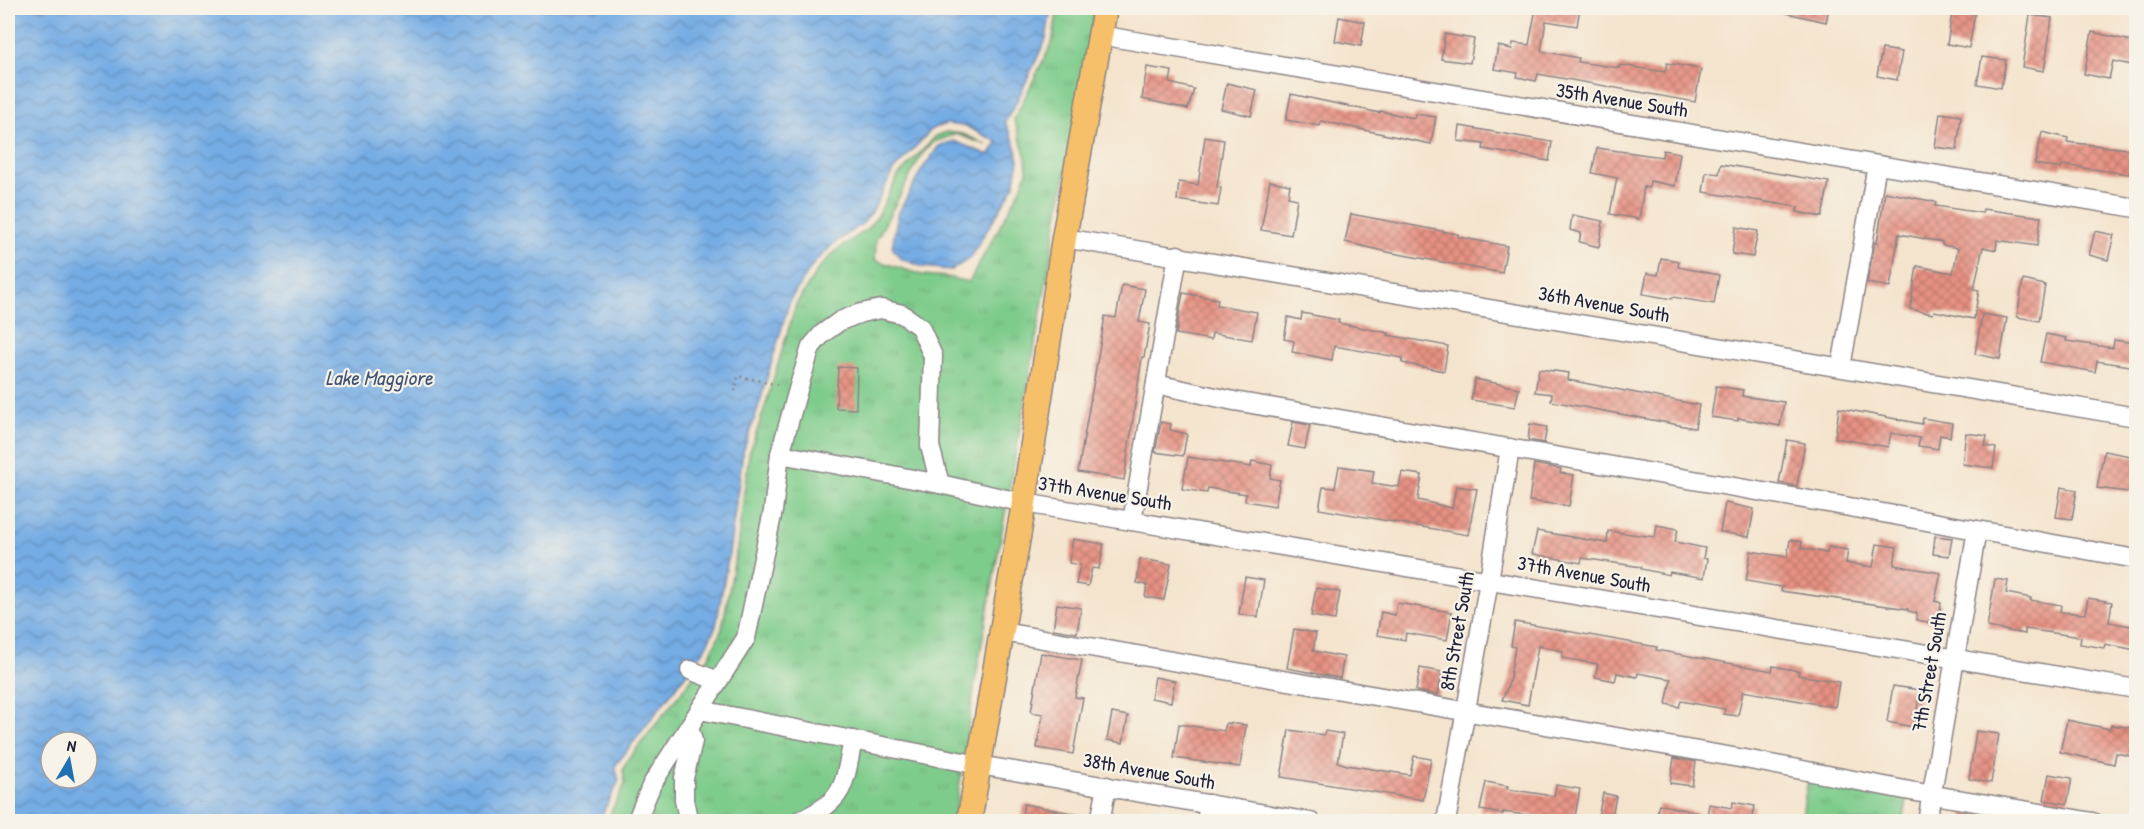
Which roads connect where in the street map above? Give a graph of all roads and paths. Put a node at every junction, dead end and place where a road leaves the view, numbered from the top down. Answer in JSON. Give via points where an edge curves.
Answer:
{"nodes":[{"id":1,"x":1104,"y":8,"type":"edge"},
{"id":2,"x":1099,"y":35,"type":"junction"},
{"id":3,"x":1877,"y":165,"type":"junction"},
{"id":4,"x":2136,"y":208,"type":"edge"},
{"id":5,"x":1065,"y":238,"type":"junction"},
{"id":6,"x":1178,"y":255,"type":"junction"},
{"id":7,"x":1841,"y":367,"type":"junction"},
{"id":8,"x":1156,"y":384,"type":"junction"},
{"id":9,"x":778,"y":385,"type":"dead end"},
{"id":10,"x":735,"y":391,"type":"dead end"},
{"id":11,"x":2136,"y":417,"type":"edge"},
{"id":12,"x":1510,"y":448,"type":"junction"},
{"id":13,"x":780,"y":454,"type":"junction"},
{"id":14,"x":940,"y":484,"type":"junction"},
{"id":15,"x":1024,"y":503,"type":"junction"},
{"id":16,"x":1131,"y":521,"type":"junction"},
{"id":17,"x":1977,"y":530,"type":"junction"},
{"id":18,"x":2136,"y":559,"type":"edge"},
{"id":19,"x":1489,"y":581,"type":"junction"},
{"id":20,"x":1002,"y":632,"type":"junction"},
{"id":21,"x":1954,"y":659,"type":"junction"},
{"id":22,"x":690,"y":670,"type":"dead end"},
{"id":23,"x":718,"y":681,"type":"junction"},
{"id":24,"x":2136,"y":689,"type":"edge"},
{"id":25,"x":700,"y":710,"type":"junction"},
{"id":26,"x":1466,"y":713,"type":"junction"},
{"id":27,"x":689,"y":727,"type":"junction"},
{"id":28,"x":853,"y":740,"type":"junction"},
{"id":29,"x":979,"y":765,"type":"junction"},
{"id":30,"x":1107,"y":786,"type":"junction"},
{"id":31,"x":1931,"y":795,"type":"junction"},
{"id":32,"x":1207,"y":813,"type":"edge"},
{"id":33,"x":636,"y":822,"type":"edge"},
{"id":34,"x":693,"y":822,"type":"edge"},
{"id":35,"x":797,"y":822,"type":"edge"},
{"id":36,"x":969,"y":822,"type":"edge"},
{"id":37,"x":1100,"y":822,"type":"edge"},
{"id":38,"x":1311,"y":822,"type":"edge"},
{"id":39,"x":1446,"y":822,"type":"edge"},
{"id":40,"x":1927,"y":822,"type":"edge"},
{"id":41,"x":2093,"y":822,"type":"edge"}],
"edges":[{"from":1,"to":2,"type":"main road"},
{"from":2,"to":3,"type":"street","name":"35th Avenue South"},
{"from":2,"to":5,"type":"main road"},
{"from":3,"to":4,"type":"street","name":"35th Avenue South"},
{"from":3,"to":7,"type":"street"},
{"from":5,"to":6,"type":"street","name":"36th Avenue South"},
{"from":5,"to":15,"type":"main road"},
{"from":6,"to":7,"type":"street","name":"36th Avenue South"},
{"from":6,"to":8,"type":"street"},
{"from":7,"to":11,"type":"street","name":"36th Avenue South"},
{"from":8,"to":12,"type":"street"},
{"from":8,"to":16,"type":"street"},
{"from":9,"to":10,"type":"path","via":[[738,376]]},
{"from":12,"to":17,"type":"street"},
{"from":12,"to":19,"type":"street","name":"8th Street South"},
{"from":13,"to":14,"type":"street","name":"37th Avenue South"},
{"from":13,"to":14,"type":"street","via":[[811,347],[840,321],[881,309],[902,314],[920,327],[933,356],[930,446]]},
{"from":13,"to":23,"type":"street","via":[[746,639]]},
{"from":14,"to":15,"type":"street","name":"37th Avenue South"},
{"from":15,"to":16,"type":"street","name":"37th Avenue South"},
{"from":15,"to":20,"type":"main road"},
{"from":16,"to":19,"type":"street","name":"37th Avenue South"},
{"from":17,"to":18,"type":"street"},
{"from":17,"to":21,"type":"street","name":"7th Street South"},
{"from":19,"to":21,"type":"street","name":"37th Avenue South"},
{"from":19,"to":26,"type":"street","name":"8th Street South"},
{"from":20,"to":26,"type":"street"},
{"from":20,"to":29,"type":"main road"},
{"from":21,"to":24,"type":"street","name":"37th Avenue South"},
{"from":21,"to":31,"type":"street","name":"7th Street South"},
{"from":22,"to":23,"type":"street"},
{"from":23,"to":25,"type":"street"},
{"from":25,"to":27,"type":"street"},
{"from":25,"to":28,"type":"street","name":"38th Avenue South"},
{"from":26,"to":31,"type":"street","via":[[1745,759]]},
{"from":26,"to":39,"type":"street","name":"8th Street South"},
{"from":27,"to":33,"type":"street","via":[[651,784]]},
{"from":27,"to":34,"type":"street","via":[[693,741],[684,778],[684,800],[688,818]]},
{"from":28,"to":29,"type":"street","name":"38th Avenue South"},
{"from":28,"to":35,"type":"street","via":[[843,788],[817,813]]},
{"from":29,"to":30,"type":"street","name":"38th Avenue South"},
{"from":29,"to":36,"type":"main road"},
{"from":30,"to":32,"type":"street","name":"38th Avenue South"},
{"from":30,"to":37,"type":"street"},
{"from":31,"to":40,"type":"street","name":"7th Street South"},
{"from":31,"to":41,"type":"street"},
{"from":32,"to":38,"type":"street","name":"38th Avenue South"}]}
